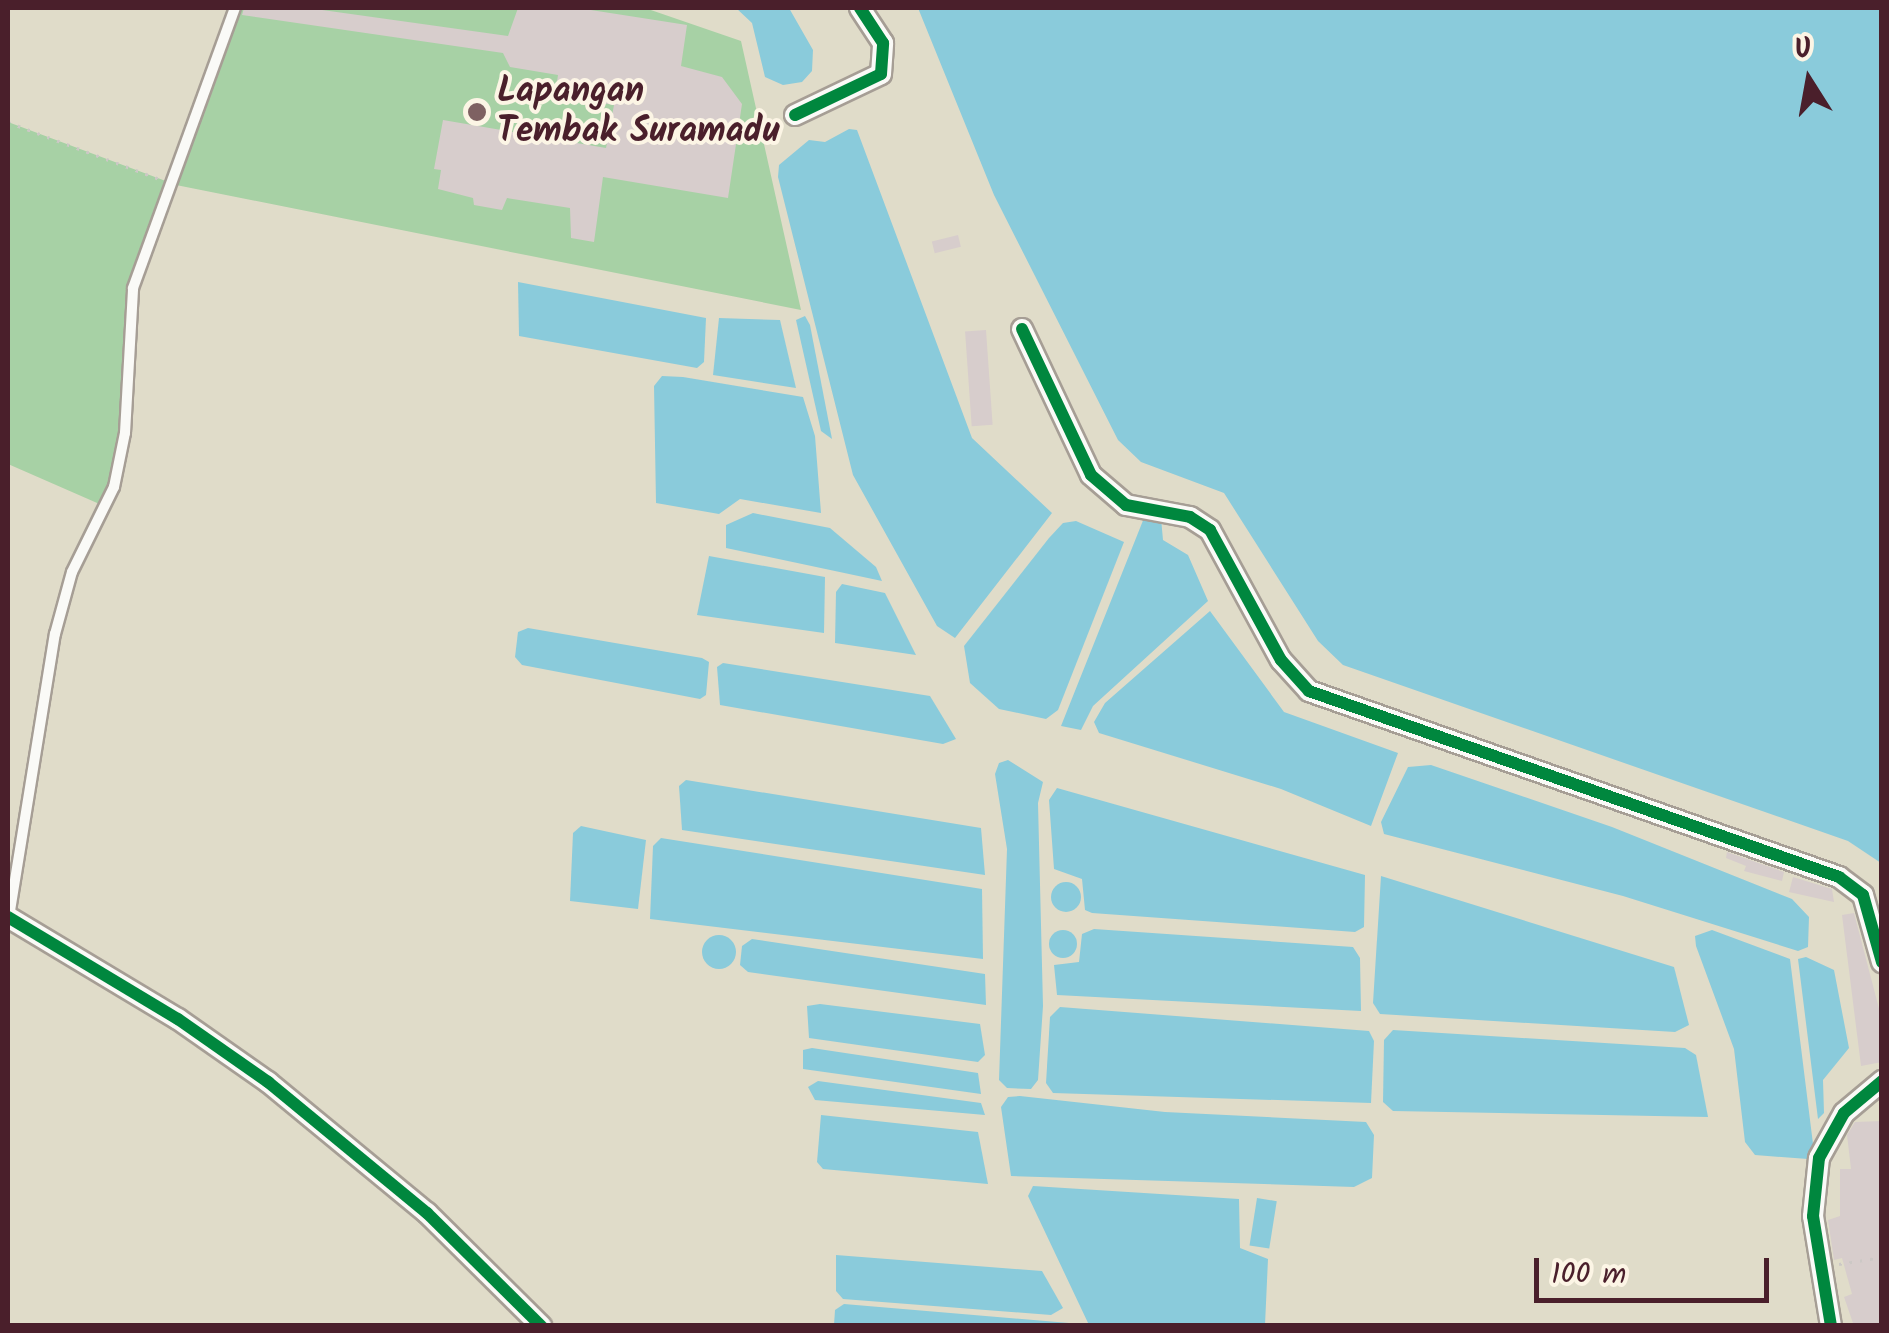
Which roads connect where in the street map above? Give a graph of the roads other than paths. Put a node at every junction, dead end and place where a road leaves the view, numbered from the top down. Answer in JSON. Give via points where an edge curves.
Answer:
{"nodes":[{"id":1,"x":235,"y":8,"type":"edge"},
{"id":2,"x":860,"y":8,"type":"edge"},
{"id":3,"x":795,"y":115,"type":"dead end"},
{"id":4,"x":1022,"y":329,"type":"dead end"},
{"id":5,"x":8,"y":918,"type":"edge"},
{"id":6,"x":1882,"y":962,"type":"edge"},
{"id":7,"x":1882,"y":1081,"type":"edge"},
{"id":8,"x":541,"y":1326,"type":"edge"},
{"id":9,"x":1831,"y":1326,"type":"edge"}],
"edges":[{"from":1,"to":5,"type":"lane","via":[[130,303],[128,401],[114,487],[72,572],[55,634]]},
{"from":2,"to":3,"type":"street","via":[[883,43],[881,74]]},
{"from":4,"to":6,"type":"street","via":[[1091,474],[1126,505],[1190,517],[1210,530],[1281,660],[1308,691],[1839,877],[1867,904]]},
{"from":5,"to":8,"type":"street","via":[[178,1019],[268,1082],[428,1213]]},
{"from":7,"to":9,"type":"street","via":[[1826,1135],[1812,1192]]}]}
